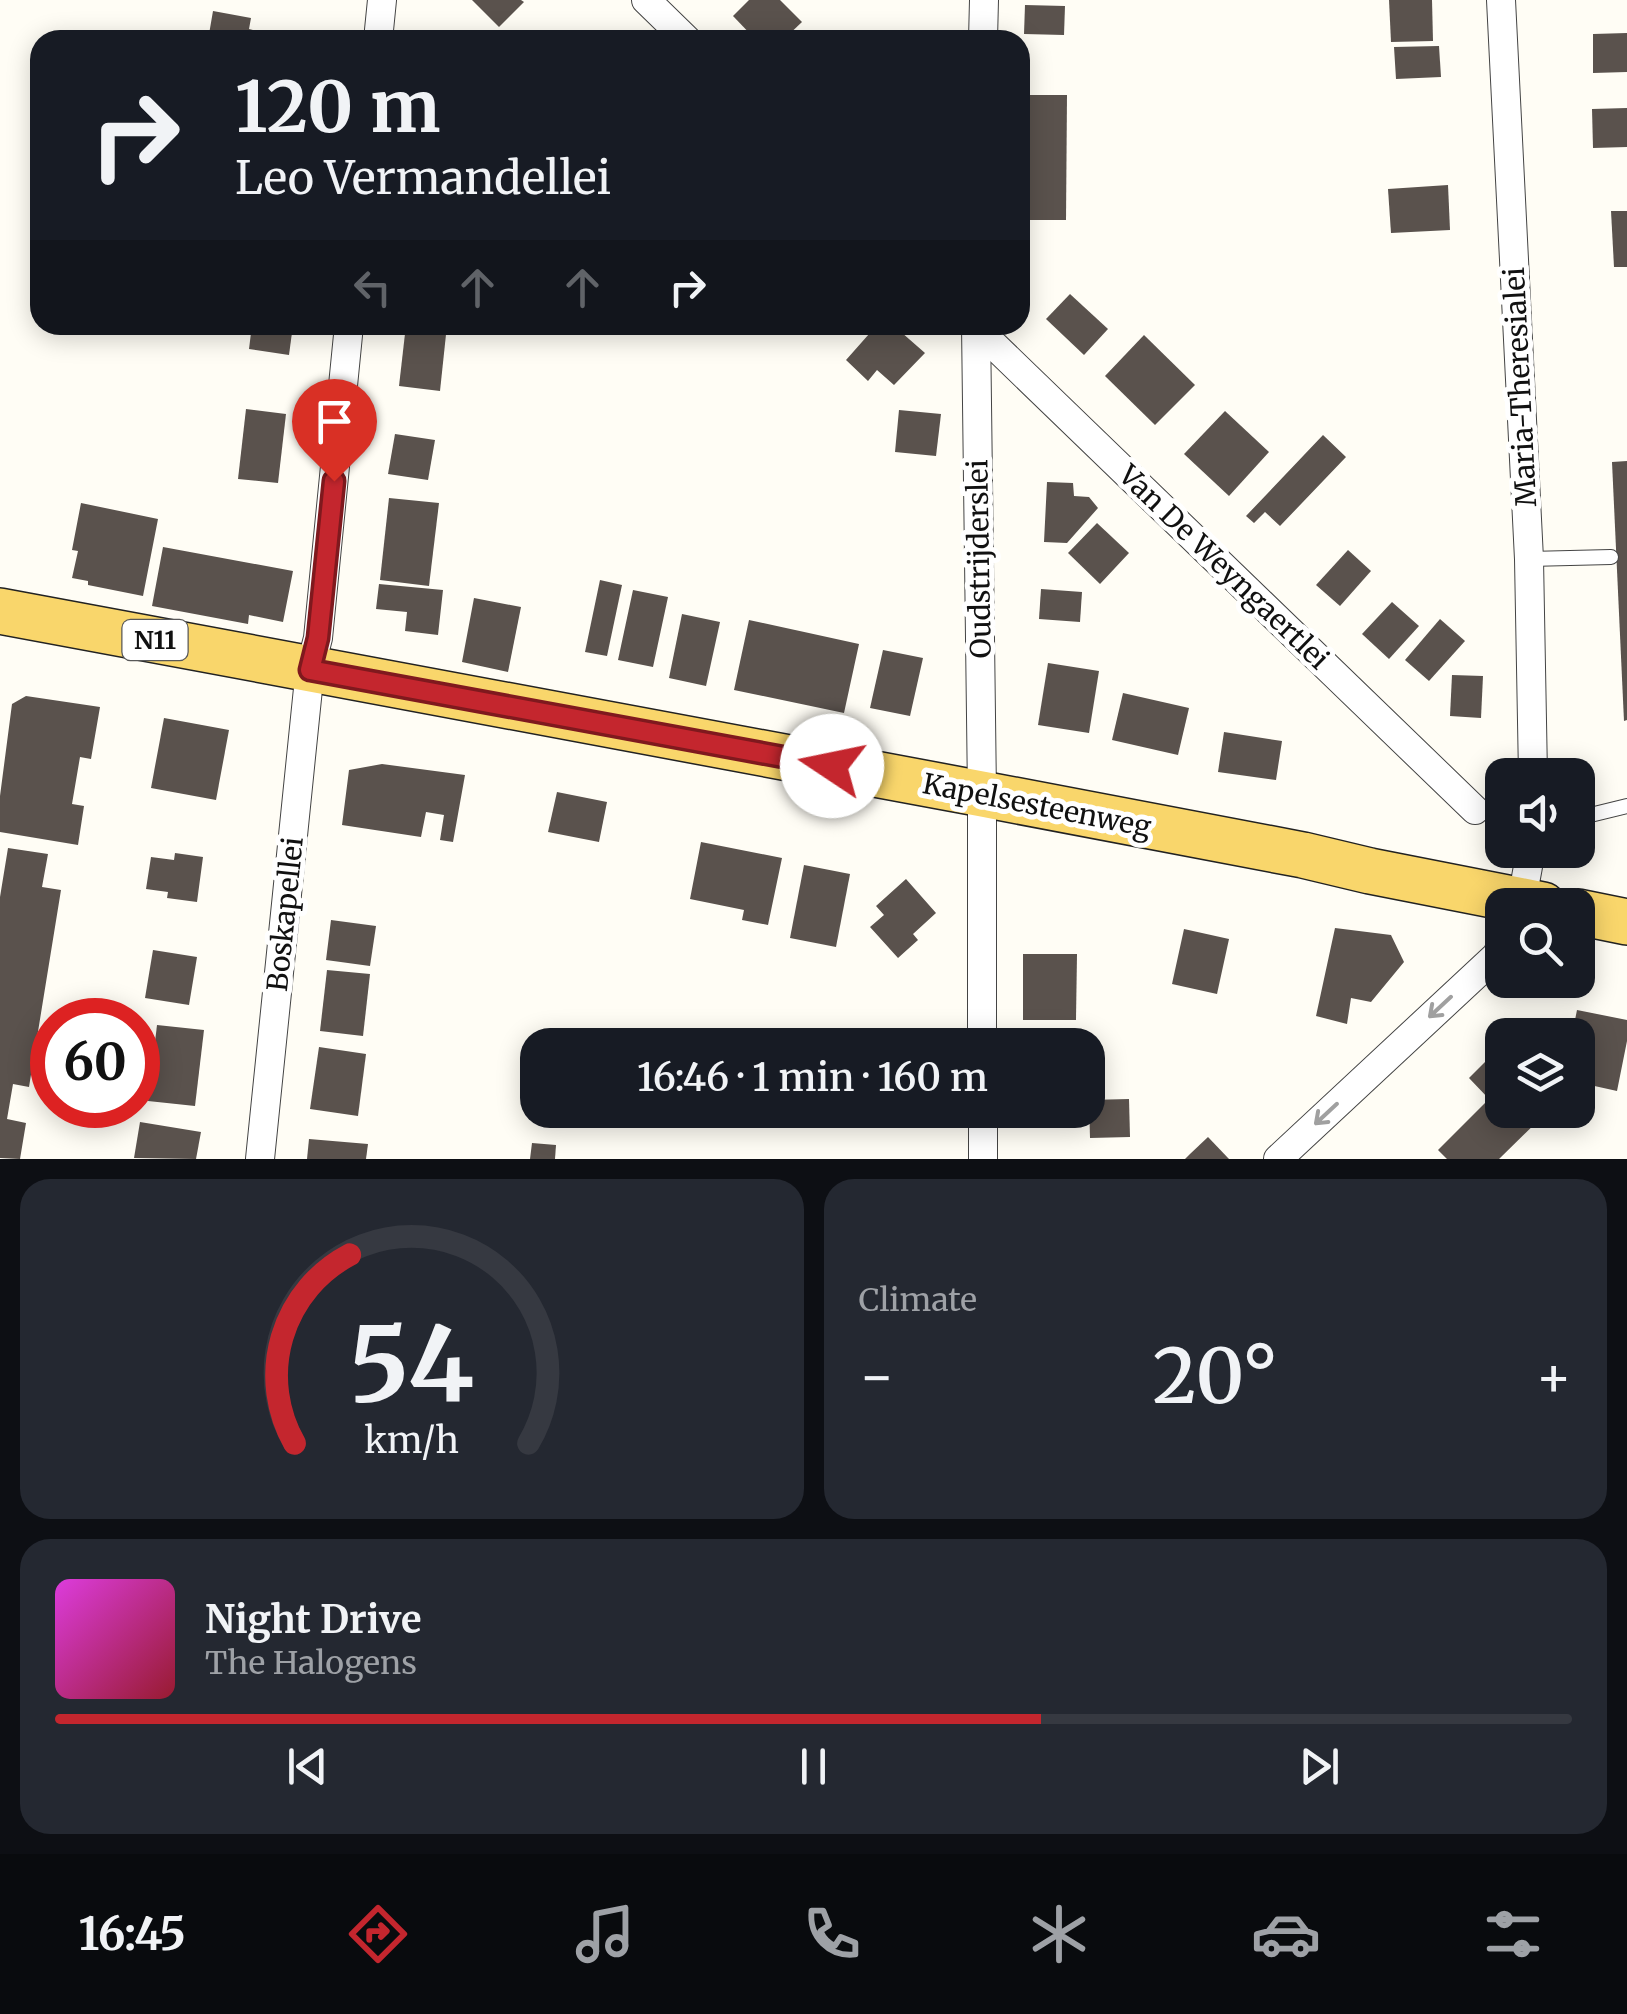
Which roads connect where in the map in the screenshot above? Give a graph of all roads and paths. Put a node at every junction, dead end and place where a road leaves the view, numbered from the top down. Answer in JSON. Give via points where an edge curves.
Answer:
{"nodes":[{"id":1,"x":382,"y":0,"type":"edge"},
{"id":2,"x":646,"y":0,"type":"edge"},
{"id":3,"x":984,"y":0,"type":"edge"},
{"id":4,"x":1501,"y":0,"type":"edge"},
{"id":5,"x":379,"y":30,"type":"edge"},
{"id":6,"x":676,"y":30,"type":"edge"},
{"id":7,"x":983,"y":30,"type":"edge"},
{"id":8,"x":348,"y":335,"type":"edge"},
{"id":9,"x":975,"y":335,"type":"edge"},
{"id":10,"x":984,"y":335,"type":"edge"},
{"id":11,"x":1611,"y":557,"type":"dead end"},
{"id":12,"x":1528,"y":559,"type":"junction"},
{"id":13,"x":0,"y":613,"type":"edge"},
{"id":14,"x":310,"y":670,"type":"junction"},
{"id":15,"x":1533,"y":758,"type":"edge"},
{"id":16,"x":982,"y":794,"type":"junction"},
{"id":17,"x":1627,"y":806,"type":"edge"},
{"id":18,"x":1474,"y":810,"type":"dead end"},
{"id":19,"x":1595,"y":814,"type":"edge"},
{"id":20,"x":1485,"y":895,"type":"edge"},
{"id":21,"x":1595,"y":915,"type":"edge"},
{"id":22,"x":1627,"y":922,"type":"edge"},
{"id":23,"x":1485,"y":965,"type":"edge"},
{"id":24,"x":982,"y":1028,"type":"edge"},
{"id":25,"x":982,"y":1128,"type":"edge"},
{"id":26,"x":260,"y":1159,"type":"edge"},
{"id":27,"x":983,"y":1159,"type":"edge"},
{"id":28,"x":1278,"y":1159,"type":"edge"}],
"edges":[{"from":1,"to":5,"type":"street"},
{"from":2,"to":6,"type":"street"},
{"from":3,"to":7,"type":"street"},
{"from":4,"to":12,"type":"street","name":"Maria-Theresialei"},
{"from":8,"to":14,"type":"street","name":"Boskapellei"},
{"from":9,"to":16,"type":"street","name":"Oudstrijderslei"},
{"from":10,"to":18,"type":"street","name":"Van De Weyngaertlei"},
{"from":11,"to":12,"type":"lane"},
{"from":12,"to":15,"type":"street","name":"Maria-Theresialei"},
{"from":13,"to":14,"type":"main road","name":"Kapelsesteenweg","number":"N11"},
{"from":14,"to":16,"type":"main road","name":"Kapelsesteenweg","number":"N11"},
{"from":14,"to":26,"type":"street","name":"Boskapellei"},
{"from":16,"to":20,"type":"main road","name":"Kapelsesteenweg","number":"N11"},
{"from":16,"to":24,"type":"street","name":"Oudstrijderslei"},
{"from":17,"to":19,"type":"lane"},
{"from":21,"to":22,"type":"main road"},
{"from":23,"to":28,"type":"street","one_way":true},
{"from":25,"to":27,"type":"street"}]}
